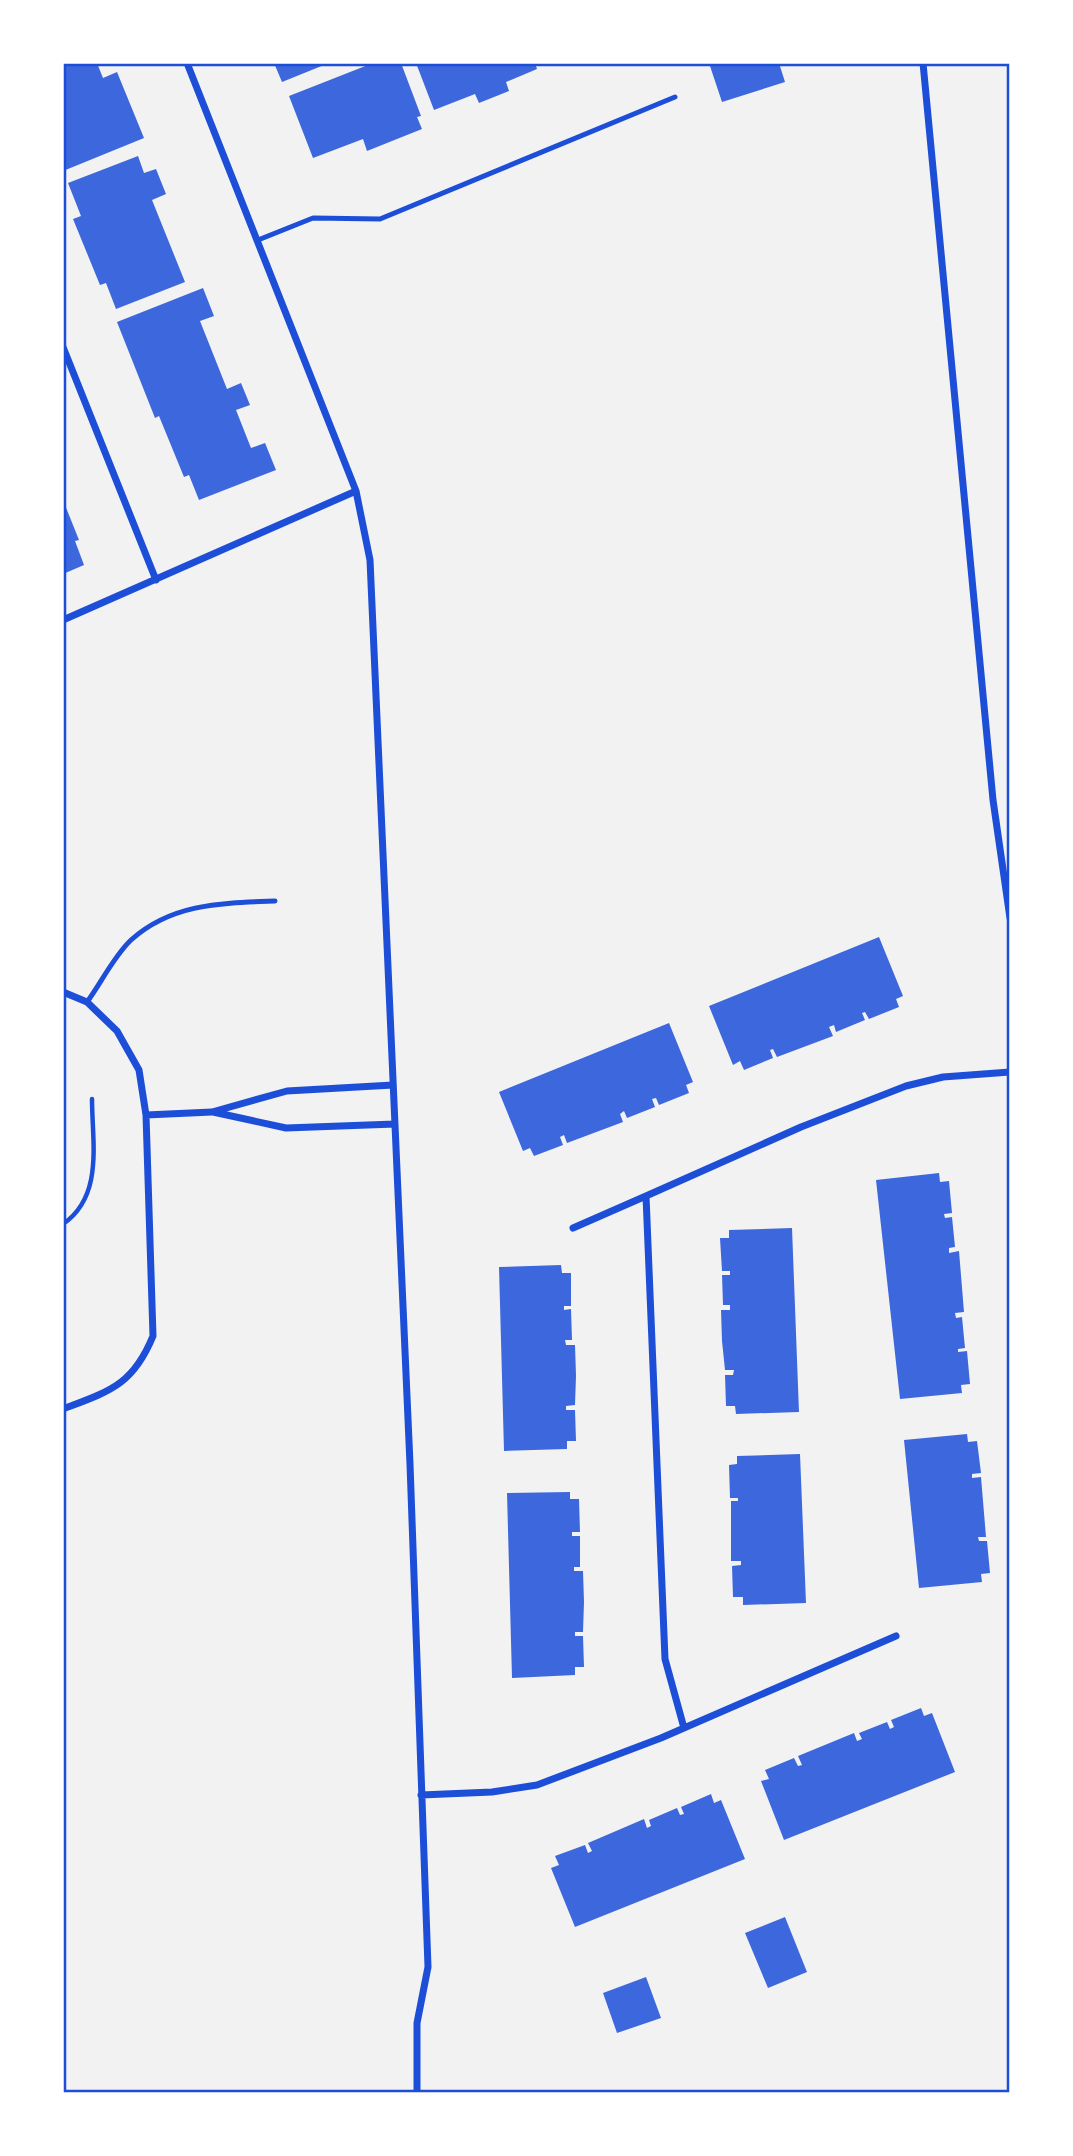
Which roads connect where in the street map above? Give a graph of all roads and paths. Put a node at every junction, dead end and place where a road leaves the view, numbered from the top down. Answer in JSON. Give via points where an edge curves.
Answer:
{"nodes":[{"id":1,"x":187,"y":63,"type":"edge"},
{"id":2,"x":923,"y":63,"type":"edge"},
{"id":3,"x":675,"y":97,"type":"dead end"},
{"id":4,"x":258,"y":240,"type":"junction"},
{"id":5,"x":63,"y":347,"type":"edge"},
{"id":6,"x":356,"y":491,"type":"junction"},
{"id":7,"x":156,"y":580,"type":"junction"},
{"id":8,"x":63,"y":620,"type":"edge"},
{"id":9,"x":275,"y":901,"type":"dead end"},
{"id":10,"x":1010,"y":918,"type":"edge"},
{"id":11,"x":63,"y":992,"type":"edge"},
{"id":12,"x":87,"y":1002,"type":"junction"},
{"id":13,"x":1010,"y":1072,"type":"edge"},
{"id":14,"x":393,"y":1085,"type":"junction"},
{"id":15,"x":92,"y":1099,"type":"dead end"},
{"id":16,"x":212,"y":1112,"type":"junction"},
{"id":17,"x":146,"y":1115,"type":"junction"},
{"id":18,"x":394,"y":1125,"type":"junction"},
{"id":19,"x":646,"y":1196,"type":"junction"},
{"id":20,"x":63,"y":1224,"type":"edge"},
{"id":21,"x":573,"y":1228,"type":"dead end"},
{"id":22,"x":63,"y":1409,"type":"edge"},
{"id":23,"x":896,"y":1636,"type":"dead end"},
{"id":24,"x":684,"y":1728,"type":"junction"},
{"id":25,"x":421,"y":1795,"type":"junction"},
{"id":26,"x":417,"y":2093,"type":"edge"}],
"edges":[{"from":1,"to":4,"type":"street"},
{"from":2,"to":10,"type":"street","via":[[991,787]]},
{"from":3,"to":4,"type":"lane","via":[[380,219],[313,218]]},
{"from":4,"to":6,"type":"street"},
{"from":5,"to":7,"type":"street"},
{"from":6,"to":7,"type":"street"},
{"from":6,"to":14,"type":"street","via":[[370,560],[374,616]]},
{"from":7,"to":8,"type":"street"},
{"from":9,"to":12,"type":"lane","via":[[202,904],[177,912],[131,940]]},
{"from":11,"to":12,"type":"street"},
{"from":12,"to":17,"type":"street","via":[[117,1031],[139,1070]]},
{"from":13,"to":19,"type":"street","via":[[943,1077],[906,1086]]},
{"from":14,"to":16,"type":"street","via":[[287,1091]]},
{"from":14,"to":18,"type":"street"},
{"from":15,"to":20,"type":"path","via":[[92,1185],[80,1208]]},
{"from":16,"to":17,"type":"street"},
{"from":16,"to":18,"type":"street","via":[[286,1128]]},
{"from":17,"to":22,"type":"street","via":[[153,1336],[142,1364],[123,1382]]},
{"from":18,"to":25,"type":"street"},
{"from":19,"to":21,"type":"street"},
{"from":19,"to":24,"type":"street","via":[[665,1659]]},
{"from":23,"to":24,"type":"street"},
{"from":24,"to":25,"type":"street","via":[[537,1785],[492,1793]]},
{"from":25,"to":26,"type":"street","via":[[428,1967],[417,2024]]}]}
